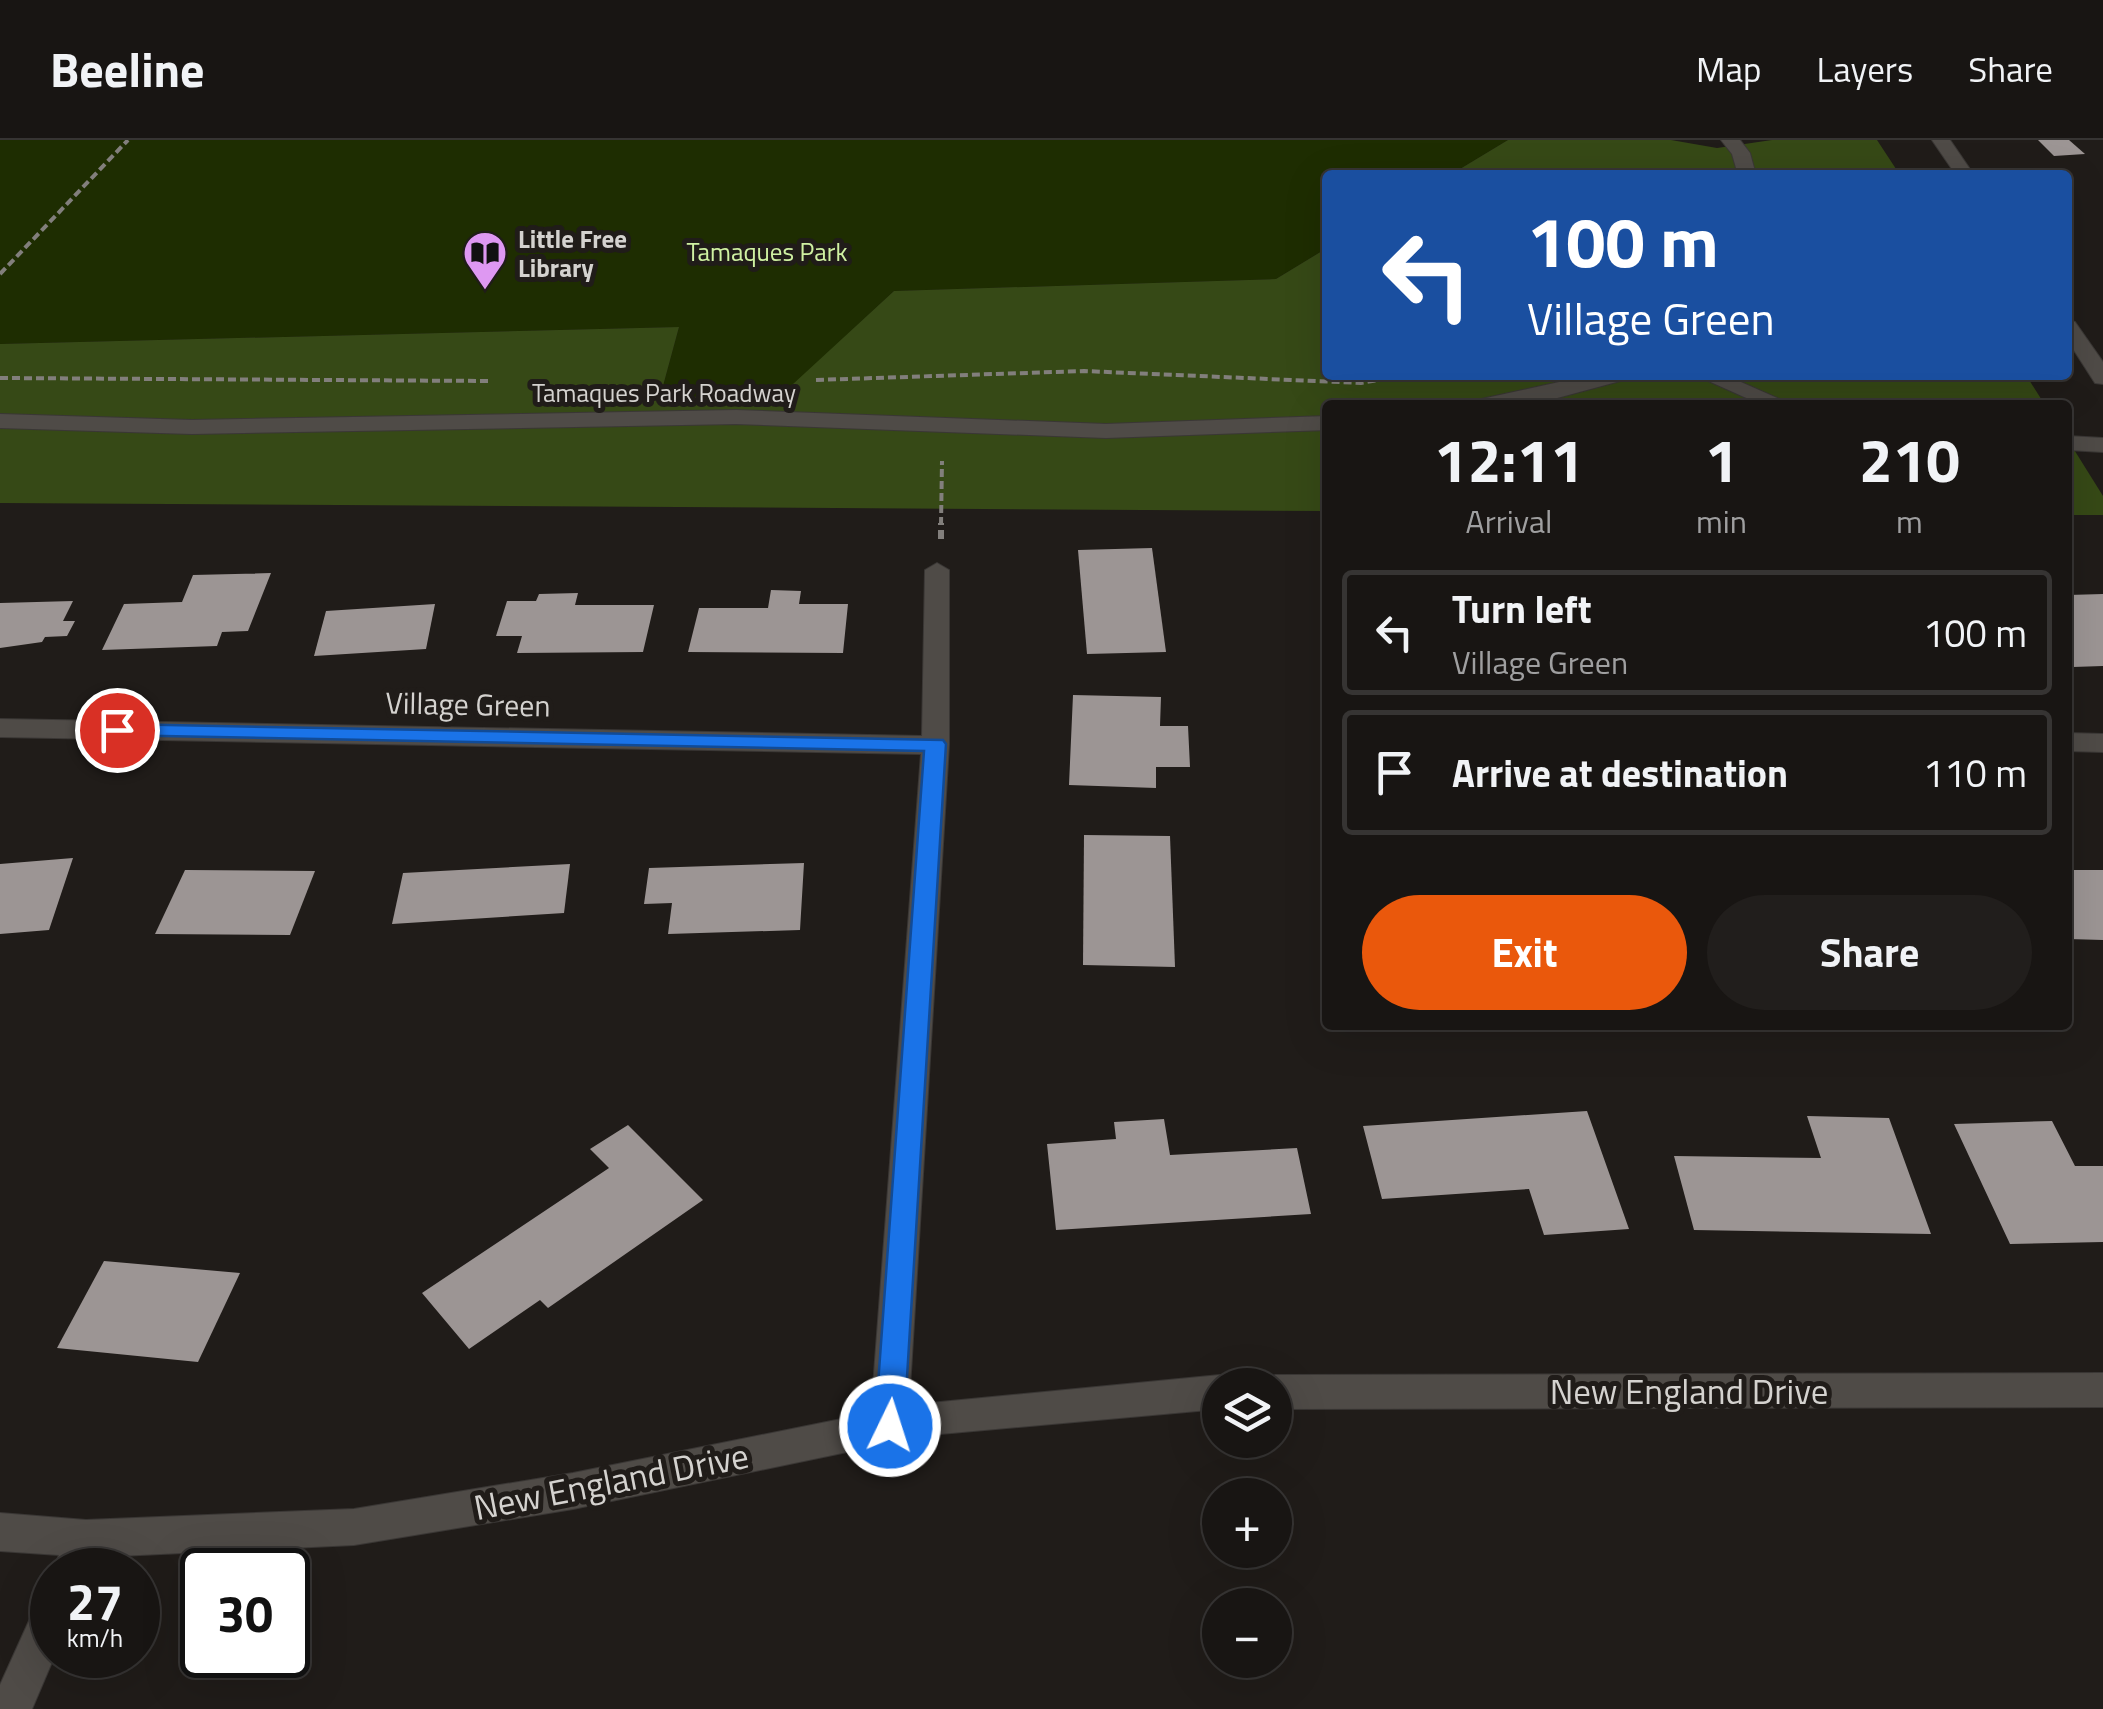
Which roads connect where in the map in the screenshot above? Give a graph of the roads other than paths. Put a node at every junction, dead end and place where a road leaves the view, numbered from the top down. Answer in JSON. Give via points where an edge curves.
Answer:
{"nodes":[{"id":1,"x":1730,"y":140,"type":"edge"},
{"id":2,"x":1942,"y":140,"type":"edge"},
{"id":3,"x":1746,"y":170,"type":"edge"},
{"id":4,"x":1962,"y":170,"type":"edge"},
{"id":5,"x":2072,"y":332,"type":"edge"},
{"id":6,"x":2103,"y":378,"type":"edge"},
{"id":7,"x":1598,"y":380,"type":"edge"},
{"id":8,"x":1719,"y":380,"type":"edge"},
{"id":9,"x":1521,"y":400,"type":"edge"},
{"id":10,"x":1769,"y":400,"type":"edge"},
{"id":11,"x":0,"y":421,"type":"edge"},
{"id":12,"x":1322,"y":424,"type":"edge"},
{"id":13,"x":2072,"y":443,"type":"edge"},
{"id":14,"x":2103,"y":445,"type":"edge"},
{"id":15,"x":938,"y":570,"type":"road end"},
{"id":16,"x":0,"y":728,"type":"edge"},
{"id":17,"x":2072,"y":742,"type":"edge"},
{"id":18,"x":2103,"y":742,"type":"edge"},
{"id":19,"x":935,"y":744,"type":"junction"},
{"id":20,"x":2103,"y":1390,"type":"edge"},
{"id":21,"x":1292,"y":1392,"type":"edge"},
{"id":22,"x":1202,"y":1394,"type":"edge"},
{"id":23,"x":890,"y":1426,"type":"junction"},
{"id":24,"x":0,"y":1532,"type":"edge"},
{"id":25,"x":55,"y":1548,"type":"edge"},
{"id":26,"x":148,"y":1548,"type":"edge"},
{"id":27,"x":30,"y":1665,"type":"edge"},
{"id":28,"x":11,"y":1709,"type":"edge"}],
"edges":[{"from":1,"to":3,"type":"street"},
{"from":2,"to":4,"type":"street"},
{"from":5,"to":6,"type":"street"},
{"from":7,"to":9,"type":"street"},
{"from":8,"to":10,"type":"street"},
{"from":11,"to":12,"type":"street","name":"Tamaques Park Roadway","via":[[192,427],[736,417],[1106,431]]},
{"from":13,"to":14,"type":"street"},
{"from":15,"to":19,"type":"street"},
{"from":16,"to":19,"type":"street","name":"Village Green"},
{"from":17,"to":18,"type":"street"},
{"from":19,"to":23,"type":"street"},
{"from":20,"to":21,"type":"street","name":"New England Drive"},
{"from":22,"to":23,"type":"street","name":"New England Drive"},
{"from":23,"to":26,"type":"street","name":"New England Drive","via":[[573,1491],[354,1527]]},
{"from":24,"to":25,"type":"street","name":"New England Drive"},
{"from":27,"to":28,"type":"street"}]}
